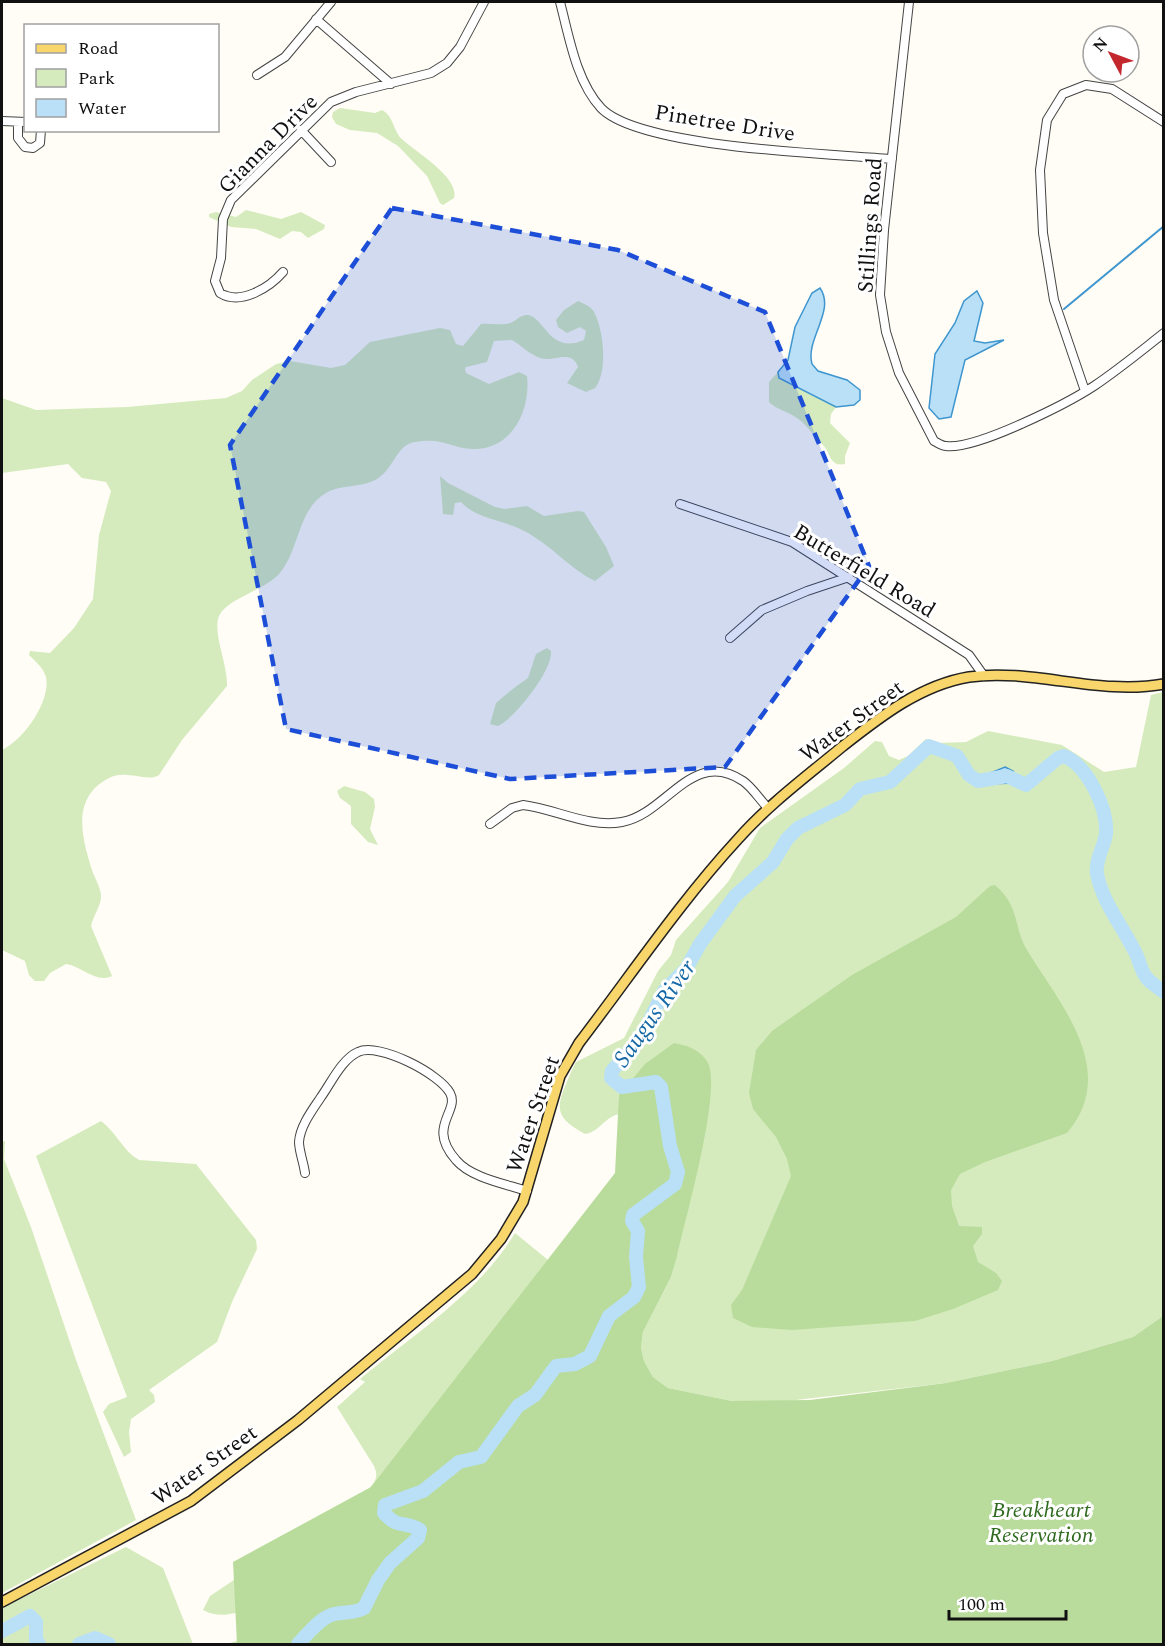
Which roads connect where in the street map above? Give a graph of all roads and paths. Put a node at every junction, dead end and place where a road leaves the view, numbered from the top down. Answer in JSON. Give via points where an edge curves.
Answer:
{"nodes":[{"id":1,"x":331,"y":2,"type":"edge"},
{"id":2,"x":484,"y":2,"type":"edge"},
{"id":3,"x":560,"y":2,"type":"edge"},
{"id":4,"x":909,"y":2,"type":"edge"},
{"id":5,"x":316,"y":20,"type":"junction"},
{"id":6,"x":257,"y":75,"type":"dead end"},
{"id":7,"x":391,"y":84,"type":"junction"},
{"id":8,"x":2,"y":121,"type":"edge"},
{"id":9,"x":22,"y":122,"type":"edge"},
{"id":10,"x":1164,"y":122,"type":"edge"},
{"id":11,"x":301,"y":130,"type":"junction"},
{"id":12,"x":41,"y":132,"type":"edge"},
{"id":13,"x":892,"y":159,"type":"junction"},
{"id":14,"x":331,"y":162,"type":"dead end"},
{"id":15,"x":283,"y":272,"type":"dead end"},
{"id":16,"x":1164,"y":333,"type":"edge"},
{"id":17,"x":1085,"y":391,"type":"junction"},
{"id":18,"x":680,"y":504,"type":"dead end"},
{"id":19,"x":849,"y":577,"type":"junction"},
{"id":20,"x":730,"y":638,"type":"dead end"},
{"id":21,"x":984,"y":676,"type":"junction"},
{"id":22,"x":1164,"y":684,"type":"edge"},
{"id":23,"x":768,"y":808,"type":"junction"},
{"id":24,"x":490,"y":824,"type":"dead end"},
{"id":25,"x":305,"y":1173,"type":"dead end"},
{"id":26,"x":527,"y":1191,"type":"junction"},
{"id":27,"x":2,"y":1602,"type":"edge"}],
"edges":[{"from":1,"to":5,"type":"street"},
{"from":2,"to":7,"type":"street","name":"Gianna Drive","via":[[447,63],[431,73]]},
{"from":3,"to":13,"type":"street","name":"Pinetree Drive","via":[[582,76],[611,117],[645,129],[758,149]]},
{"from":4,"to":13,"type":"street","name":"Stillings Road"},
{"from":5,"to":6,"type":"street","via":[[285,57]]},
{"from":5,"to":7,"type":"street"},
{"from":7,"to":11,"type":"street","name":"Gianna Drive","via":[[337,99]]},
{"from":8,"to":9,"type":"street"},
{"from":9,"to":12,"type":"street","via":[[18,138],[25,147],[33,148],[40,143]]},
{"from":10,"to":17,"type":"street","via":[[1112,90],[1086,86],[1063,94],[1047,120],[1040,170],[1043,233],[1054,300]]},
{"from":11,"to":14,"type":"street"},
{"from":11,"to":15,"type":"street","name":"Gianna Drive","via":[[231,200],[223,219],[221,258],[215,281],[220,293],[237,297],[272,284]]},
{"from":13,"to":17,"type":"street","name":"Stillings Road","via":[[884,230],[882,304],[886,332],[899,373],[934,441],[945,447],[961,445],[1008,430]]},
{"from":16,"to":17,"type":"street"},
{"from":18,"to":19,"type":"street","name":"Butterfield Road","via":[[792,542]]},
{"from":19,"to":20,"type":"street","via":[[762,610]]},
{"from":19,"to":21,"type":"street","name":"Butterfield Road","via":[[969,655]]},
{"from":21,"to":22,"type":"main road","name":"Water Street","via":[[1022,676],[1116,688]]},
{"from":21,"to":23,"type":"main road","name":"Water Street","via":[[938,686],[905,701]]},
{"from":23,"to":24,"type":"street","via":[[745,782],[727,772],[704,771],[648,811],[623,822],[599,823],[523,805]]},
{"from":23,"to":26,"type":"main road","name":"Water Street","via":[[704,879],[579,1043],[561,1076]]},
{"from":25,"to":26,"type":"street","via":[[299,1142],[309,1114],[346,1062],[357,1052],[377,1049],[418,1068],[448,1090],[452,1100],[442,1130],[457,1161],[471,1171]]},
{"from":26,"to":27,"type":"main road","name":"Water Street","via":[[501,1239],[472,1274],[233,1472],[191,1501]]}]}
